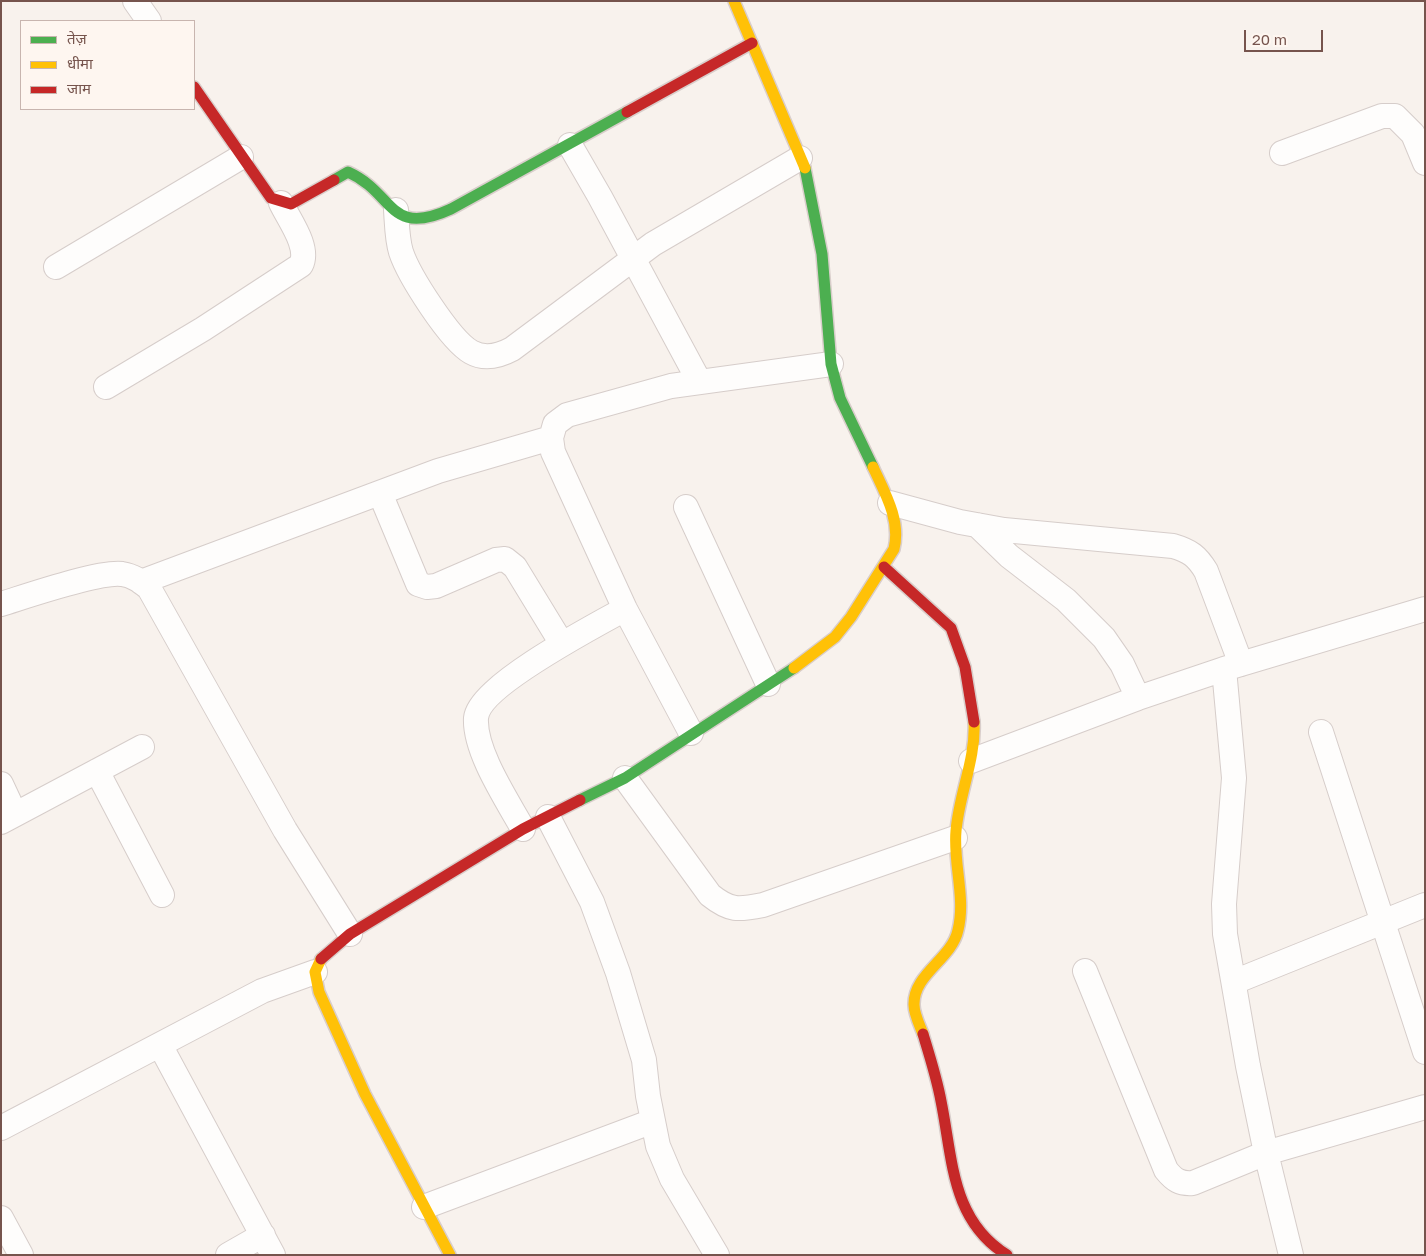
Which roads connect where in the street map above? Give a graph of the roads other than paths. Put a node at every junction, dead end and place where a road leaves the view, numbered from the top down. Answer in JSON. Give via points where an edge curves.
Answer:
{"nodes":[{"id":1,"x":134,"y":1,"type":"edge"},
{"id":2,"x":734,"y":1,"type":"edge"},
{"id":3,"x":148,"y":20,"type":"edge"},
{"id":4,"x":752,"y":43,"type":"junction"},
{"id":5,"x":195,"y":88,"type":"edge"},
{"id":6,"x":570,"y":145,"type":"junction"},
{"id":7,"x":1282,"y":153,"type":"dead end"},
{"id":8,"x":241,"y":157,"type":"junction"},
{"id":9,"x":800,"y":158,"type":"junction"},
{"id":10,"x":1425,"y":163,"type":"edge"},
{"id":11,"x":281,"y":203,"type":"junction"},
{"id":12,"x":396,"y":210,"type":"junction"},
{"id":13,"x":632,"y":259,"type":"junction"},
{"id":14,"x":56,"y":268,"type":"dead end"},
{"id":15,"x":830,"y":364,"type":"junction"},
{"id":16,"x":699,"y":381,"type":"junction"},
{"id":17,"x":106,"y":387,"type":"dead end"},
{"id":18,"x":551,"y":438,"type":"junction"},
{"id":19,"x":380,"y":493,"type":"junction"},
{"id":20,"x":890,"y":503,"type":"junction"},
{"id":21,"x":686,"y":507,"type":"dead end"},
{"id":22,"x":977,"y":525,"type":"junction"},
{"id":23,"x":884,"y":567,"type":"junction"},
{"id":24,"x":141,"y":582,"type":"junction"},
{"id":25,"x":1,"y":604,"type":"edge"},
{"id":26,"x":625,"y":609,"type":"junction"},
{"id":27,"x":1425,"y":609,"type":"edge"},
{"id":28,"x":562,"y":644,"type":"junction"},
{"id":29,"x":1232,"y":666,"type":"junction"},
{"id":30,"x":768,"y":684,"type":"junction"},
{"id":31,"x":1138,"y":698,"type":"junction"},
{"id":32,"x":1321,"y":732,"type":"dead end"},
{"id":33,"x":690,"y":733,"type":"junction"},
{"id":34,"x":142,"y":747,"type":"dead end"},
{"id":35,"x":970,"y":761,"type":"junction"},
{"id":36,"x":97,"y":772,"type":"junction"},
{"id":37,"x":625,"y":778,"type":"junction"},
{"id":38,"x":1,"y":784,"type":"edge"},
{"id":39,"x":548,"y":817,"type":"junction"},
{"id":40,"x":8,"y":818,"type":"edge"},
{"id":41,"x":523,"y":830,"type":"junction"},
{"id":42,"x":956,"y":838,"type":"junction"},
{"id":43,"x":162,"y":895,"type":"dead end"},
{"id":44,"x":1425,"y":905,"type":"edge"},
{"id":45,"x":1383,"y":922,"type":"junction"},
{"id":46,"x":350,"y":934,"type":"junction"},
{"id":47,"x":1085,"y":971,"type":"dead end"},
{"id":48,"x":315,"y":972,"type":"junction"},
{"id":49,"x":1234,"y":982,"type":"junction"},
{"id":50,"x":160,"y":1044,"type":"junction"},
{"id":51,"x":1425,"y":1052,"type":"edge"},
{"id":52,"x":1425,"y":1107,"type":"edge"},
{"id":53,"x":652,"y":1121,"type":"junction"},
{"id":54,"x":1,"y":1128,"type":"edge"},
{"id":55,"x":1266,"y":1152,"type":"junction"},
{"id":56,"x":424,"y":1207,"type":"junction"},
{"id":57,"x":1,"y":1218,"type":"edge"},
{"id":58,"x":268,"y":1245,"type":"edge"},
{"id":59,"x":21,"y":1255,"type":"edge"},
{"id":60,"x":228,"y":1255,"type":"edge"},
{"id":61,"x":450,"y":1255,"type":"edge"},
{"id":62,"x":717,"y":1255,"type":"edge"},
{"id":63,"x":1007,"y":1255,"type":"edge"},
{"id":64,"x":1291,"y":1255,"type":"edge"}],
"edges":[{"from":1,"to":3,"type":"street"},
{"from":2,"to":4,"type":"street"},
{"from":4,"to":6,"type":"street"},
{"from":4,"to":9,"type":"street"},
{"from":5,"to":8,"type":"street"},
{"from":6,"to":12,"type":"street","via":[[433,217],[422,220],[407,218]]},
{"from":6,"to":13,"type":"street"},
{"from":7,"to":10,"type":"street","via":[[1382,116],[1395,116],[1413,134]]},
{"from":8,"to":11,"type":"street","via":[[271,198]]},
{"from":8,"to":14,"type":"street"},
{"from":9,"to":13,"type":"street","via":[[675,230]]},
{"from":9,"to":15,"type":"street","via":[[806,171],[819,231]]},
{"from":11,"to":12,"type":"street","via":[[300,201],[348,172],[357,175]]},
{"from":11,"to":17,"type":"street","via":[[303,249],[301,265]]},
{"from":12,"to":13,"type":"street","via":[[401,253],[438,316],[458,341],[472,352],[488,357],[512,349]]},
{"from":13,"to":16,"type":"street"},
{"from":15,"to":16,"type":"street"},
{"from":15,"to":20,"type":"street","via":[[840,398]]},
{"from":16,"to":18,"type":"street","via":[[646,391],[567,415],[555,424]]},
{"from":18,"to":19,"type":"street"},
{"from":18,"to":26,"type":"street","via":[[553,452]]},
{"from":19,"to":24,"type":"street"},
{"from":19,"to":28,"type":"street","via":[[418,584],[427,588],[436,586],[505,559],[515,567]]},
{"from":20,"to":22,"type":"street"},
{"from":20,"to":23,"type":"street","via":[[897,536],[894,550]]},
{"from":21,"to":30,"type":"street"},
{"from":22,"to":29,"type":"street","via":[[1189,550],[1206,571]]},
{"from":22,"to":31,"type":"street","via":[[1009,556],[1066,600],[1104,638],[1122,664]]},
{"from":23,"to":30,"type":"street","via":[[835,637],[814,655]]},
{"from":23,"to":35,"type":"street","via":[[938,615],[957,639],[966,668],[974,722],[975,740]]},
{"from":24,"to":25,"type":"street","via":[[136,577],[120,574],[100,577]]},
{"from":24,"to":46,"type":"street","via":[[149,588],[285,830]]},
{"from":26,"to":28,"type":"street"},
{"from":26,"to":33,"type":"street"},
{"from":27,"to":29,"type":"street"},
{"from":28,"to":41,"type":"street","via":[[485,698],[476,716],[477,735],[488,762]]},
{"from":29,"to":31,"type":"street"},
{"from":29,"to":49,"type":"street","via":[[1234,778],[1224,919]]},
{"from":30,"to":33,"type":"street"},
{"from":31,"to":35,"type":"street"},
{"from":32,"to":45,"type":"street"},
{"from":33,"to":37,"type":"street"},
{"from":34,"to":36,"type":"street"},
{"from":35,"to":42,"type":"street"},
{"from":36,"to":40,"type":"street"},
{"from":36,"to":43,"type":"street"},
{"from":37,"to":39,"type":"street"},
{"from":37,"to":42,"type":"street","via":[[710,895],[725,907],[741,909],[763,905]]},
{"from":38,"to":40,"type":"street"},
{"from":39,"to":41,"type":"street"},
{"from":39,"to":53,"type":"street","via":[[592,902],[618,973],[644,1060]]},
{"from":41,"to":46,"type":"street"},
{"from":42,"to":63,"type":"street","via":[[958,933],[924,976],[916,991],[914,1005],[941,1099],[959,1193],[983,1239]]},
{"from":44,"to":45,"type":"street"},
{"from":45,"to":49,"type":"street"},
{"from":45,"to":51,"type":"street"},
{"from":46,"to":48,"type":"street","via":[[322,956]]},
{"from":47,"to":55,"type":"street","via":[[1166,1170],[1174,1180],[1193,1183]]},
{"from":48,"to":50,"type":"street","via":[[262,991]]},
{"from":48,"to":56,"type":"street","via":[[319,992],[365,1094]]},
{"from":49,"to":55,"type":"street"},
{"from":50,"to":54,"type":"street"},
{"from":50,"to":58,"type":"street"},
{"from":52,"to":55,"type":"street"},
{"from":53,"to":56,"type":"street"},
{"from":53,"to":62,"type":"street","via":[[672,1180]]},
{"from":55,"to":64,"type":"street"},
{"from":56,"to":61,"type":"street"},
{"from":57,"to":59,"type":"street"},
{"from":58,"to":60,"type":"street"}]}
